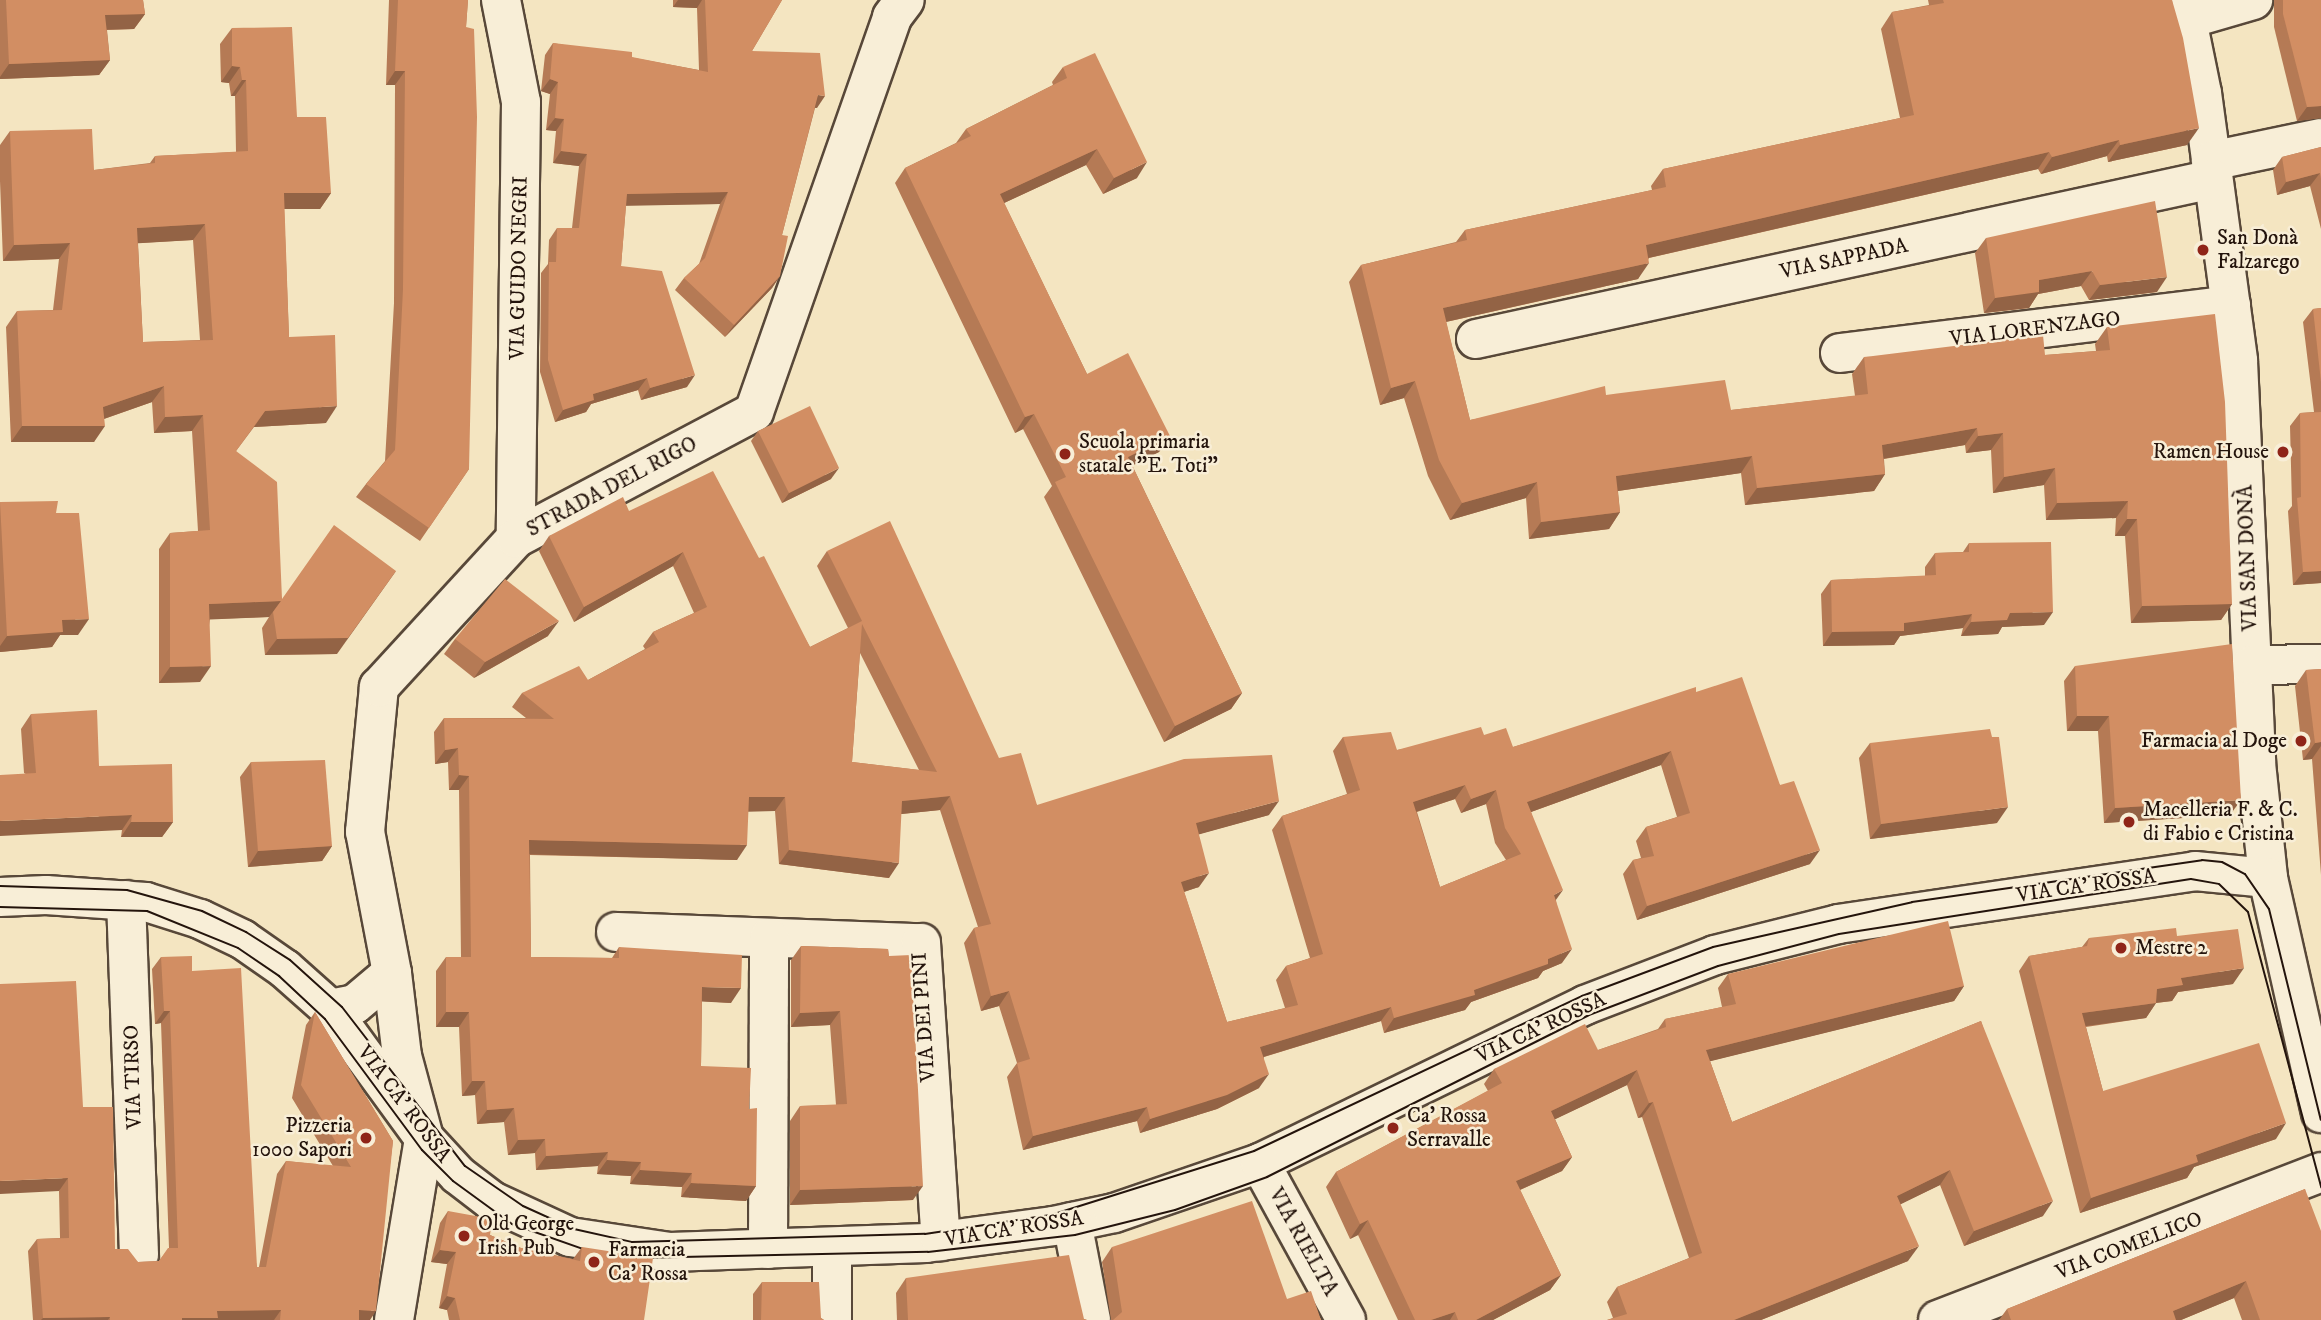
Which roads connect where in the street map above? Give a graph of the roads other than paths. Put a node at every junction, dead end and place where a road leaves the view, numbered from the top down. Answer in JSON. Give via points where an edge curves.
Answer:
{"nodes":[{"id":1,"x":502,"y":0,"type":"edge"},
{"id":2,"x":2253,"y":0,"type":"edge"},
{"id":3,"x":895,"y":6,"type":"edge"},
{"id":4,"x":2186,"y":9,"type":"edge"},
{"id":5,"x":2321,"y":138,"type":"edge"},
{"id":6,"x":2212,"y":170,"type":"junction"},
{"id":7,"x":2231,"y":305,"type":"junction"},
{"id":8,"x":1476,"y":339,"type":"dead end"},
{"id":9,"x":1840,"y":354,"type":"dead end"},
{"id":10,"x":516,"y":538,"type":"junction"},
{"id":11,"x":2321,"y":664,"type":"edge"},
{"id":12,"x":2252,"y":665,"type":"junction"},
{"id":13,"x":2268,"y":878,"type":"junction"},
{"id":14,"x":0,"y":897,"type":"edge"},
{"id":15,"x":126,"y":900,"type":"junction"},
{"id":16,"x":616,"y":932,"type":"dead end"},
{"id":17,"x":769,"y":938,"type":"junction"},
{"id":18,"x":392,"y":973,"type":"junction"},
{"id":19,"x":330,"y":1009,"type":"junction"},
{"id":20,"x":2321,"y":1114,"type":"edge"},
{"id":21,"x":424,"y":1138,"type":"junction"},
{"id":22,"x":1260,"y":1163,"type":"junction"},
{"id":23,"x":2321,"y":1172,"type":"edge"},
{"id":24,"x":1072,"y":1222,"type":"junction"},
{"id":25,"x":941,"y":1241,"type":"junction"},
{"id":26,"x":832,"y":1248,"type":"junction"},
{"id":27,"x":768,"y":1249,"type":"junction"},
{"id":28,"x":139,"y":1255,"type":"dead end"},
{"id":29,"x":394,"y":1320,"type":"edge"},
{"id":30,"x":832,"y":1320,"type":"edge"},
{"id":31,"x":1091,"y":1320,"type":"edge"},
{"id":32,"x":1346,"y":1320,"type":"edge"},
{"id":33,"x":1938,"y":1320,"type":"edge"}],
"edges":[{"from":1,"to":10,"type":"street","name":"VIA GUIDO NEGRI","via":[[521,102]]},
{"from":2,"to":4,"type":"street"},
{"from":3,"to":10,"type":"street","name":"STRADA DEL RIGO","via":[[754,412]]},
{"from":4,"to":6,"type":"street","name":"VIA SAN DONÀ"},
{"from":5,"to":6,"type":"street","name":"VIA SAPPADA"},
{"from":6,"to":7,"type":"street","name":"VIA SAN DONÀ"},
{"from":6,"to":8,"type":"street","name":"VIA SAPPADA"},
{"from":7,"to":9,"type":"street","name":"VIA LORENZAGO"},
{"from":7,"to":12,"type":"street","name":"VIA SAN DONÀ","via":[[2243,426]]},
{"from":10,"to":18,"type":"street","name":"STRADA DEL RIGO","via":[[379,687],[365,832]]},
{"from":11,"to":12,"type":"street"},
{"from":12,"to":13,"type":"street","name":"VIA SAN DONÀ"},
{"from":13,"to":20,"type":"street","name":"VIA SAN DONÀ"},
{"from":13,"to":22,"type":"street","name":"VIA CA' ROSSA","via":[[2196,871],[1900,913],[1752,945],[1585,1005]]},
{"from":14,"to":15,"type":"street","name":"VIA CA' ROSSA"},
{"from":15,"to":19,"type":"street","name":"VIA CA' ROSSA","via":[[200,919],[242,939]]},
{"from":15,"to":28,"type":"street","name":"VIA TIRSO"},
{"from":16,"to":17,"type":"street","name":"VIA DEI PINI"},
{"from":17,"to":25,"type":"street","name":"VIA DEI PINI","via":[[921,943]]},
{"from":17,"to":27,"type":"street"},
{"from":18,"to":19,"type":"street","via":[[355,1004]]},
{"from":18,"to":21,"type":"street","name":"STRADA DEL RIGO","via":[[402,1056]]},
{"from":19,"to":21,"type":"street","name":"VIA CA' ROSSA"},
{"from":21,"to":27,"type":"street","name":"VIA CA' ROSSA","via":[[458,1175],[492,1201],[570,1237],[670,1252]]},
{"from":21,"to":29,"type":"street"},
{"from":22,"to":24,"type":"street","name":"VIA CA' ROSSA","via":[[1178,1194]]},
{"from":22,"to":32,"type":"street","name":"VIA RIELTA"},
{"from":23,"to":33,"type":"street","name":"VIA COMELICO"},
{"from":24,"to":25,"type":"street","name":"VIA CA' ROSSA"},
{"from":24,"to":31,"type":"street"},
{"from":25,"to":26,"type":"street","name":"VIA CA' ROSSA"},
{"from":26,"to":27,"type":"street","name":"VIA CA' ROSSA"},
{"from":26,"to":30,"type":"street"}]}
